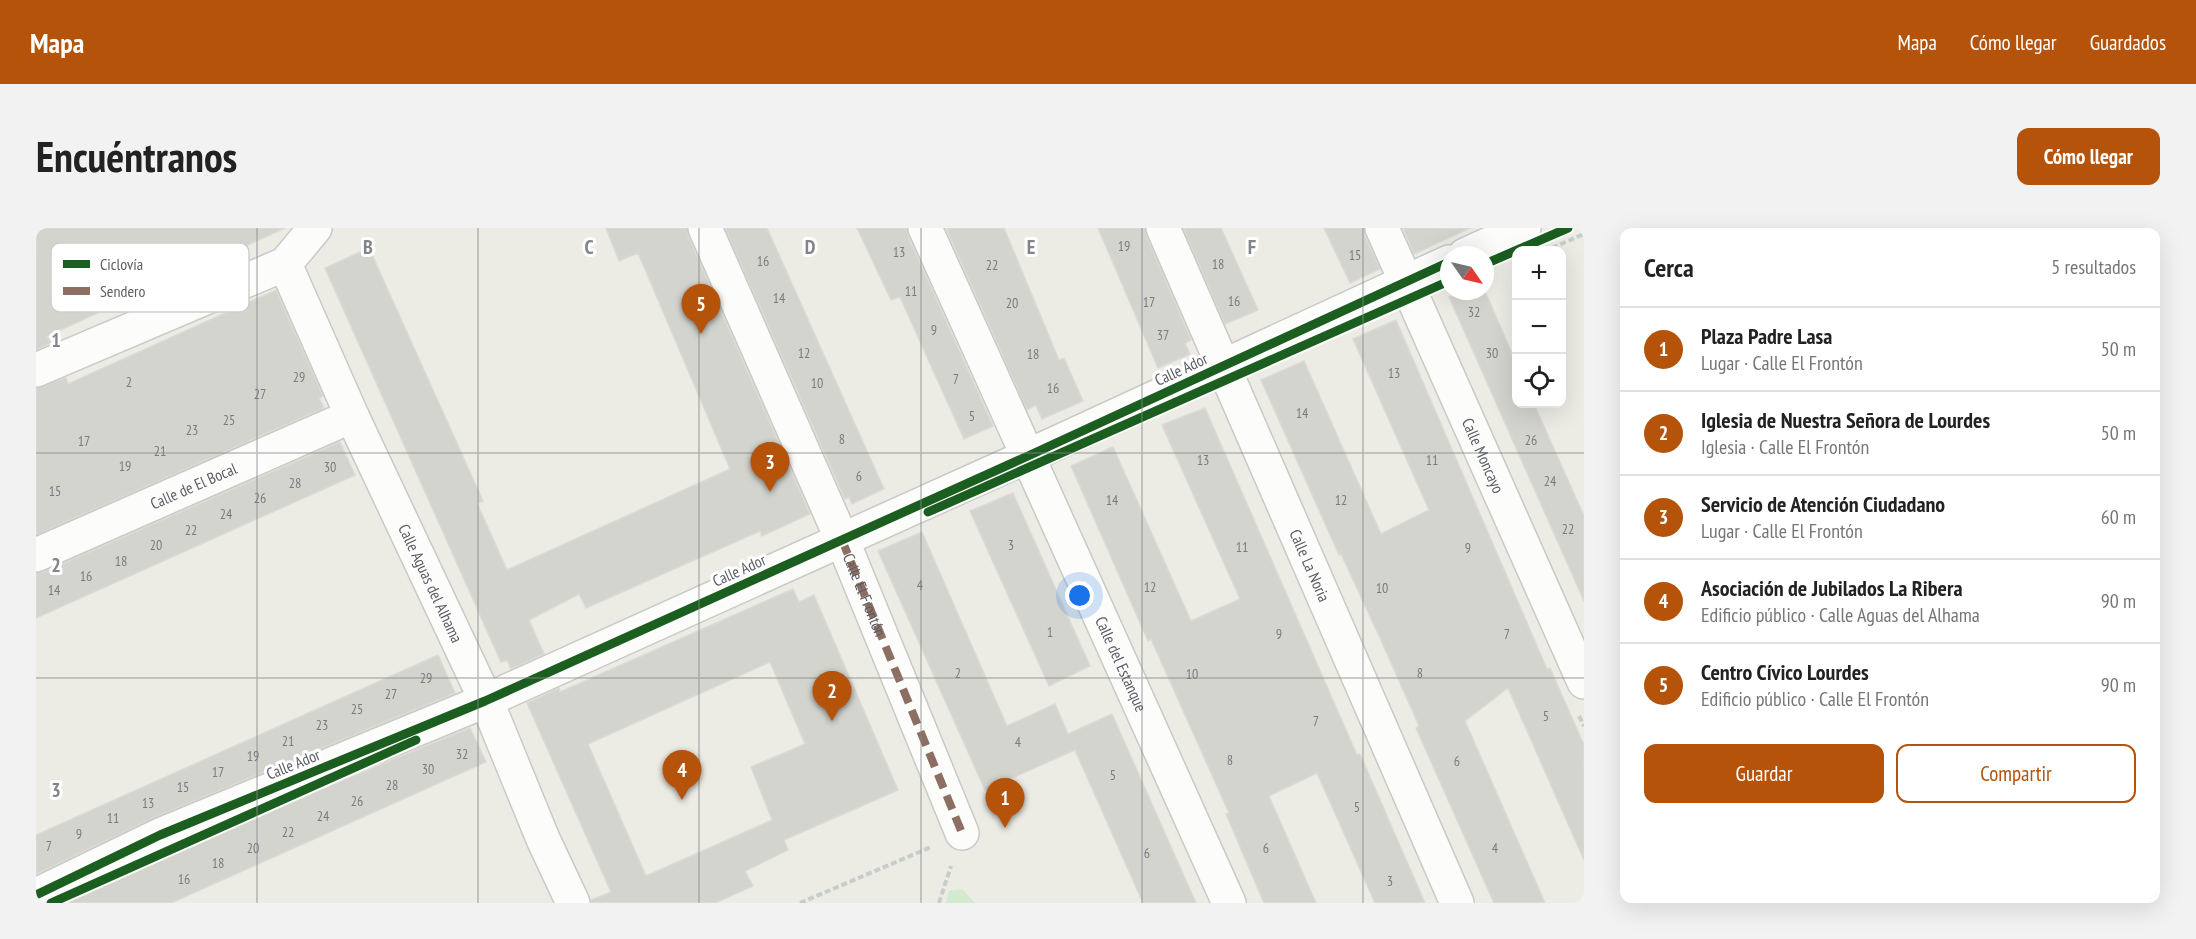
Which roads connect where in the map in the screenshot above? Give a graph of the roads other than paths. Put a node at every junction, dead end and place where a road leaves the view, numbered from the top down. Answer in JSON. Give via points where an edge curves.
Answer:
{"nodes":[{"id":1,"x":315,"y":228,"type":"edge"},
{"id":2,"x":705,"y":228,"type":"edge"},
{"id":3,"x":925,"y":228,"type":"edge"},
{"id":4,"x":1163,"y":228,"type":"edge"},
{"id":5,"x":1382,"y":228,"type":"edge"},
{"id":6,"x":1524,"y":228,"type":"edge"},
{"id":7,"x":1485,"y":246,"type":"edge"},
{"id":8,"x":285,"y":264,"type":"junction"},
{"id":9,"x":1440,"y":266,"type":"edge"},
{"id":10,"x":249,"y":279,"type":"edge"},
{"id":11,"x":1406,"y":282,"type":"junction"},
{"id":12,"x":172,"y":312,"type":"edge"},
{"id":13,"x":1224,"y":366,"type":"junction"},
{"id":14,"x":36,"y":370,"type":"edge"},
{"id":15,"x":352,"y":416,"type":"junction"},
{"id":16,"x":1028,"y":456,"type":"junction"},
{"id":17,"x":842,"y":540,"type":"junction"},
{"id":18,"x":36,"y":555,"type":"edge"},
{"id":19,"x":1584,"y":682,"type":"edge"},
{"id":20,"x":485,"y":701,"type":"junction"},
{"id":21,"x":962,"y":833,"type":"road end"},
{"id":22,"x":36,"y":895,"type":"edge"},
{"id":23,"x":573,"y":903,"type":"edge"},
{"id":24,"x":1229,"y":903,"type":"edge"},
{"id":25,"x":1457,"y":903,"type":"edge"}],
"edges":[{"from":1,"to":8,"type":"street"},
{"from":2,"to":17,"type":"street","name":"Calle El Frontón"},
{"from":3,"to":16,"type":"street","name":"Calle del Estanque"},
{"from":4,"to":13,"type":"street","name":"Calle La Noria"},
{"from":5,"to":11,"type":"street","name":"Calle Moncayo"},
{"from":6,"to":7,"type":"street"},
{"from":8,"to":10,"type":"street"},
{"from":8,"to":15,"type":"street","name":"Calle Aguas del Alhama"},
{"from":9,"to":11,"type":"street","name":"Calle Ador"},
{"from":11,"to":13,"type":"street","name":"Calle Ador"},
{"from":11,"to":19,"type":"street","name":"Calle Moncayo"},
{"from":12,"to":14,"type":"street"},
{"from":13,"to":16,"type":"street","name":"Calle Ador"},
{"from":13,"to":25,"type":"street","name":"Calle La Noria"},
{"from":15,"to":18,"type":"street","name":"Calle de El Bocal"},
{"from":15,"to":20,"type":"street","name":"Calle Aguas del Alhama"},
{"from":16,"to":17,"type":"street","name":"Calle Ador"},
{"from":16,"to":24,"type":"street","name":"Calle del Estanque"},
{"from":17,"to":20,"type":"street","name":"Calle Ador"},
{"from":17,"to":21,"type":"street","name":"Calle El Frontón"},
{"from":20,"to":22,"type":"street","name":"Calle Ador","via":[[160,835]]},
{"from":20,"to":23,"type":"street","name":"Calle Aguas del Alhama"}]}
